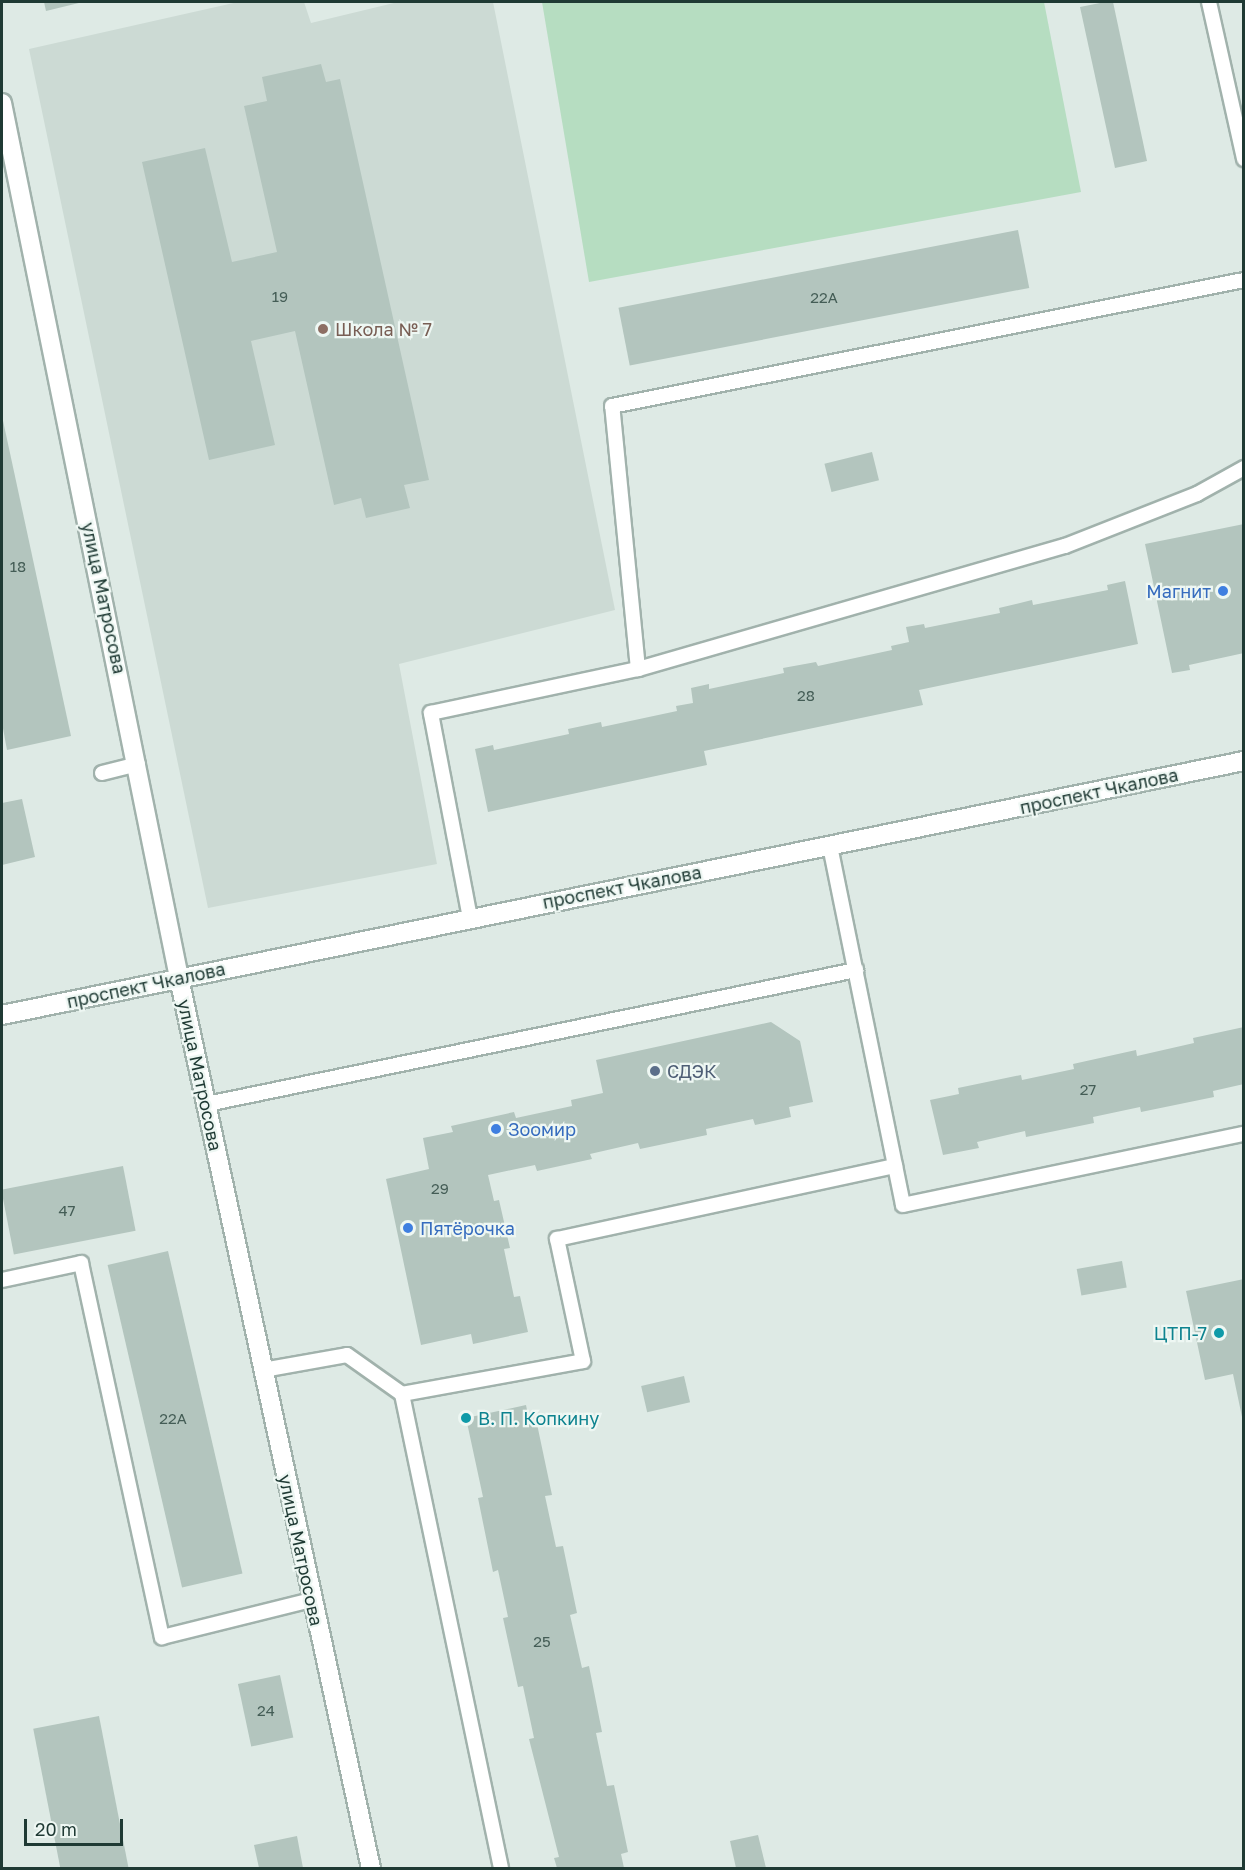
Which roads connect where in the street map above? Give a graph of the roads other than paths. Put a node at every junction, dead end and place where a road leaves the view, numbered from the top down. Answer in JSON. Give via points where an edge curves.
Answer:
{"nodes":[{"id":1,"x":1209,"y":2,"type":"edge"},
{"id":2,"x":2,"y":103,"type":"edge"},
{"id":3,"x":1244,"y":159,"type":"edge"},
{"id":4,"x":1244,"y":280,"type":"edge"},
{"id":5,"x":1244,"y":468,"type":"edge"},
{"id":6,"x":638,"y":669,"type":"junction"},
{"id":7,"x":1244,"y":761,"type":"edge"},
{"id":8,"x":138,"y":764,"type":"junction"},
{"id":9,"x":102,"y":773,"type":"dead end"},
{"id":10,"x":831,"y":846,"type":"junction"},
{"id":11,"x":470,"y":918,"type":"junction"},
{"id":12,"x":856,"y":969,"type":"junction"},
{"id":13,"x":179,"y":978,"type":"junction"},
{"id":14,"x":2,"y":1015,"type":"edge"},
{"id":15,"x":207,"y":1104,"type":"junction"},
{"id":16,"x":1244,"y":1134,"type":"edge"},
{"id":17,"x":895,"y":1166,"type":"junction"},
{"id":18,"x":2,"y":1280,"type":"edge"},
{"id":19,"x":264,"y":1370,"type":"junction"},
{"id":20,"x":402,"y":1394,"type":"junction"},
{"id":21,"x":312,"y":1600,"type":"junction"},
{"id":22,"x":370,"y":1869,"type":"edge"},
{"id":23,"x":501,"y":1869,"type":"edge"}],
"edges":[{"from":1,"to":3,"type":"lane"},
{"from":2,"to":8,"type":"street","name":"улица Матросова"},
{"from":4,"to":6,"type":"lane","via":[[612,406]]},
{"from":5,"to":6,"type":"lane","via":[[1197,494],[1065,546]]},
{"from":6,"to":11,"type":"lane","via":[[431,713]]},
{"from":7,"to":10,"type":"street","name":"проспект Чкалова"},
{"from":8,"to":9,"type":"lane"},
{"from":8,"to":13,"type":"street","name":"улица Матросова"},
{"from":10,"to":11,"type":"street","name":"проспект Чкалова"},
{"from":10,"to":12,"type":"lane"},
{"from":11,"to":13,"type":"street","name":"проспект Чкалова"},
{"from":12,"to":15,"type":"lane"},
{"from":12,"to":17,"type":"lane"},
{"from":13,"to":14,"type":"street","name":"проспект Чкалова"},
{"from":13,"to":15,"type":"street","name":"улица Матросова"},
{"from":15,"to":19,"type":"street","name":"улица Матросова"},
{"from":16,"to":17,"type":"lane","via":[[903,1205]]},
{"from":17,"to":20,"type":"lane","via":[[557,1239],[583,1361]]},
{"from":18,"to":21,"type":"lane","via":[[81,1263],[162,1637]]},
{"from":19,"to":20,"type":"lane","via":[[347,1355]]},
{"from":19,"to":21,"type":"street","name":"улица Матросова"},
{"from":20,"to":23,"type":"lane"},
{"from":21,"to":22,"type":"street","name":"улица Матросова"}]}
